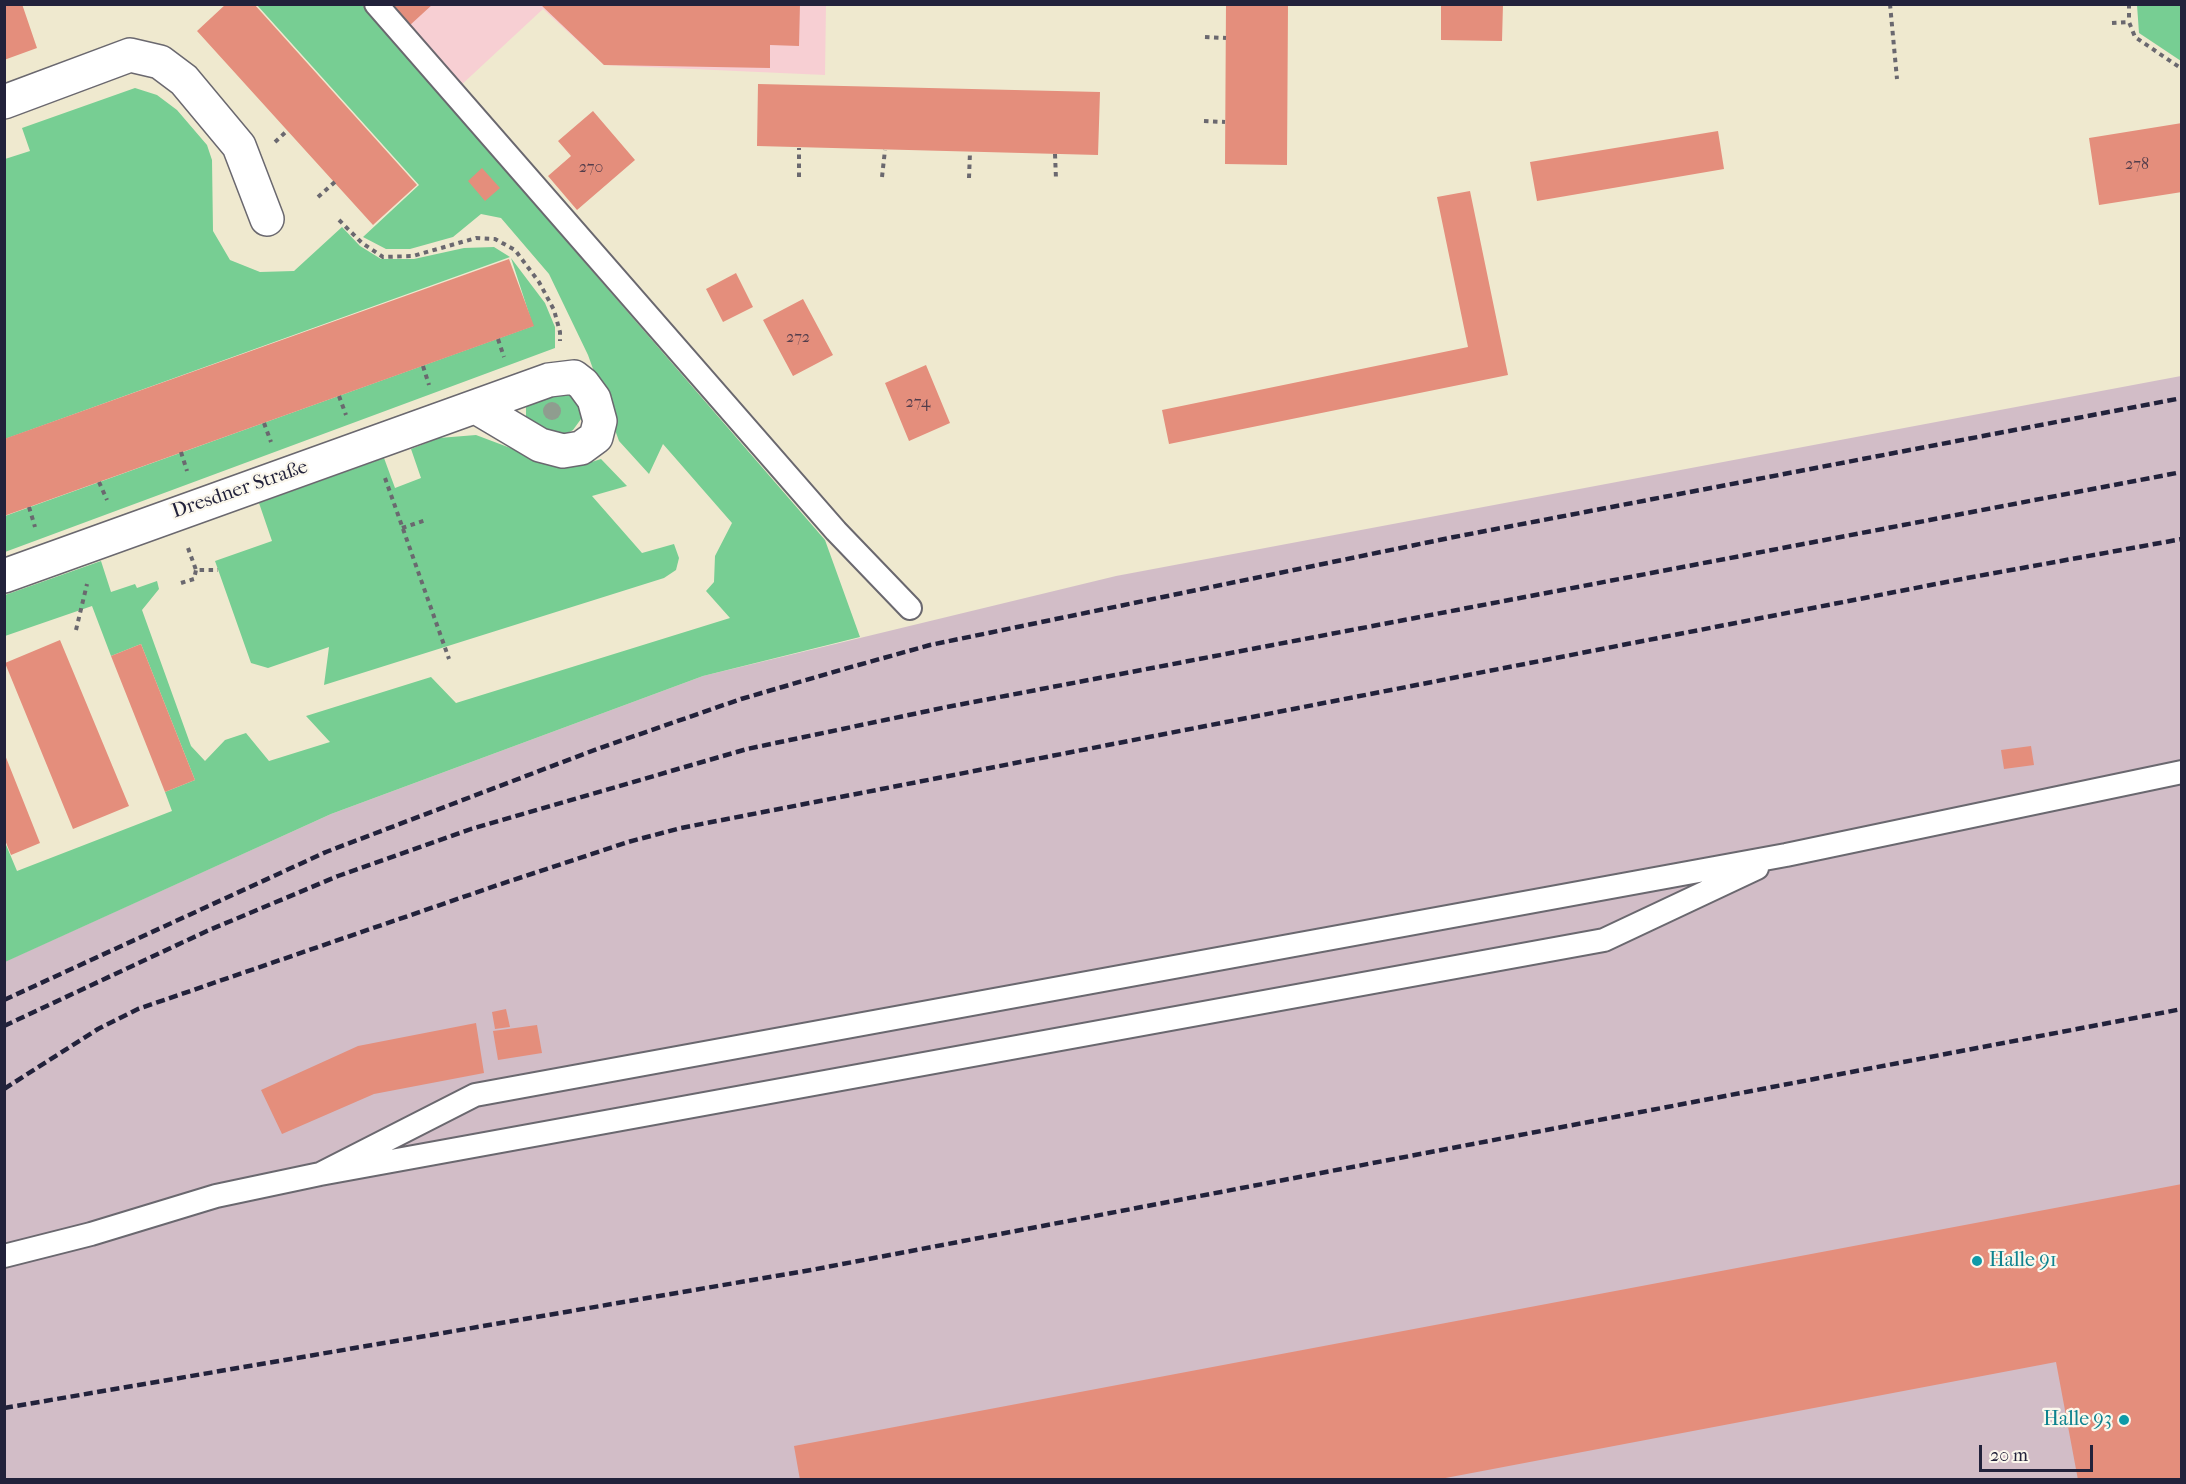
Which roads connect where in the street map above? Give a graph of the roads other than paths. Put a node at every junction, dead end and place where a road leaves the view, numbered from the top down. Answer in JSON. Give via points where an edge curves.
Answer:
{"nodes":[{"id":1,"x":376,"y":4,"type":"edge"},
{"id":2,"x":4,"y":102,"type":"edge"},
{"id":3,"x":267,"y":219,"type":"dead end"},
{"id":4,"x":476,"y":407,"type":"junction"},
{"id":5,"x":4,"y":576,"type":"edge"},
{"id":6,"x":910,"y":608,"type":"dead end"},
{"id":7,"x":2181,"y":772,"type":"edge"},
{"id":8,"x":1786,"y":855,"type":"junction"},
{"id":9,"x":320,"y":1174,"type":"junction"},
{"id":10,"x":4,"y":1256,"type":"edge"}],
"edges":[{"from":1,"to":6,"type":"lane","via":[[836,531]]},
{"from":2,"to":3,"type":"street","via":[[130,56],[160,62],[184,80],[239,146]]},
{"from":4,"to":4,"type":"street","name":"Dresdner Straße","via":[[540,445],[563,451],[581,448],[596,437],[600,421],[594,399],[574,376],[557,378]]},
{"from":4,"to":5,"type":"street","name":"Dresdner Straße"},
{"from":7,"to":8,"type":"lane"},
{"from":8,"to":9,"type":"lane","via":[[1604,940]]},
{"from":8,"to":9,"type":"lane","via":[[475,1095]]},
{"from":9,"to":10,"type":"lane","via":[[216,1196]]}]}
